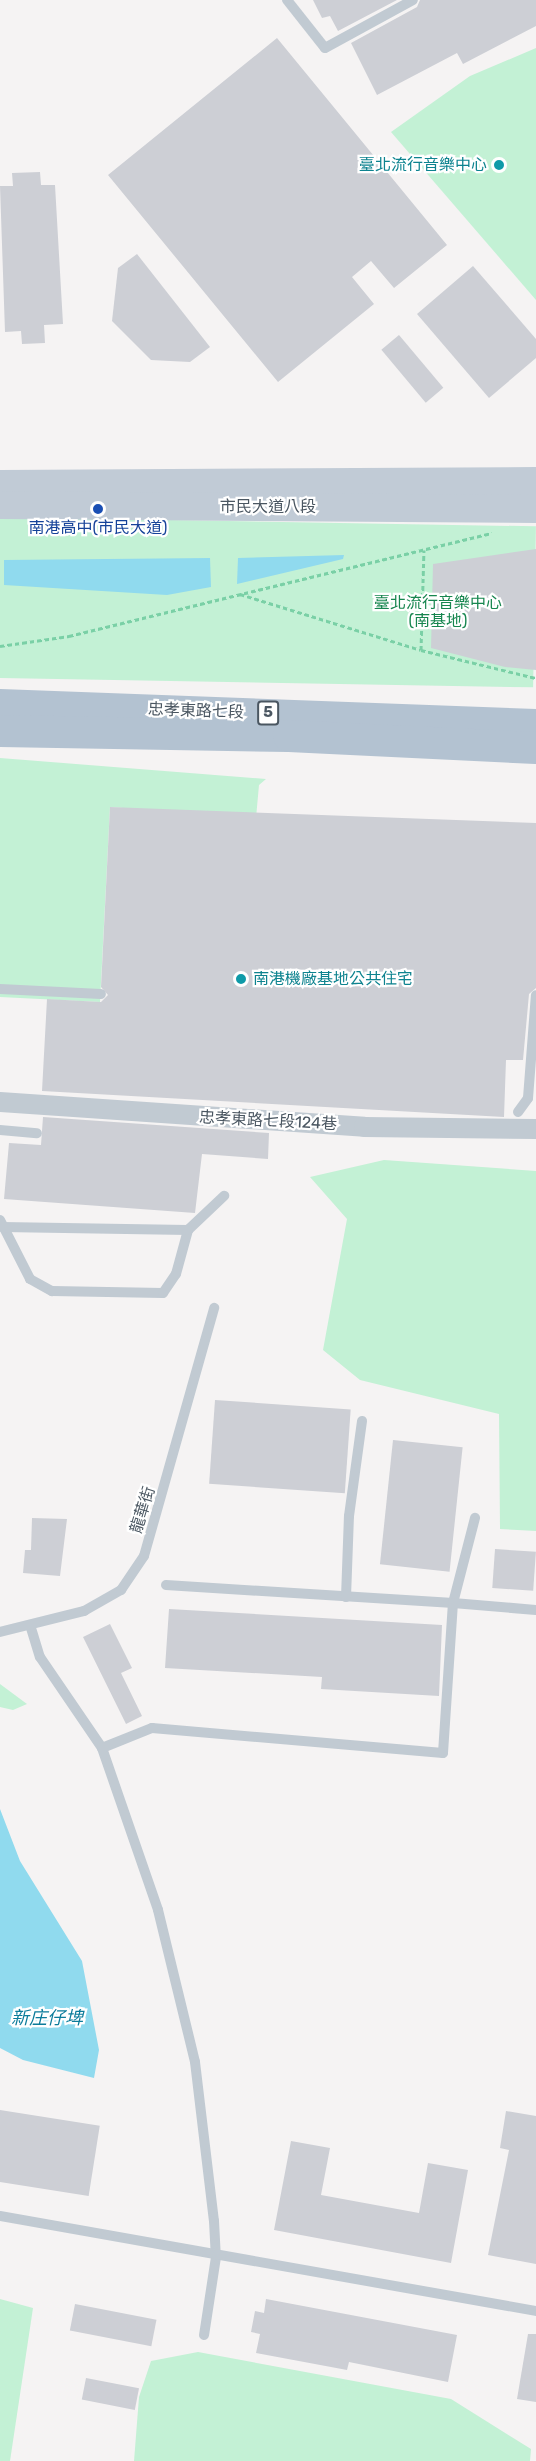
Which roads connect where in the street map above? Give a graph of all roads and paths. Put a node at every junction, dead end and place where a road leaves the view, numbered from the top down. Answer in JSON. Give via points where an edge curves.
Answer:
{"nodes":[{"id":1,"x":287,"y":0,"type":"edge"},
{"id":2,"x":413,"y":0,"type":"edge"},
{"id":3,"x":536,"y":481,"type":"edge"},
{"id":4,"x":0,"y":484,"type":"edge"},
{"id":5,"x":0,"y":505,"type":"edge"},
{"id":6,"x":536,"y":509,"type":"edge"},
{"id":7,"x":496,"y":532,"type":"dead end"},
{"id":8,"x":424,"y":549,"type":"junction"},
{"id":9,"x":238,"y":594,"type":"junction"},
{"id":10,"x":0,"y":646,"type":"edge"},
{"id":11,"x":421,"y":650,"type":"junction"},
{"id":12,"x":536,"y":678,"type":"edge"},
{"id":13,"x":0,"y":705,"type":"edge"},
{"id":14,"x":536,"y":725,"type":"edge"},
{"id":15,"x":0,"y":731,"type":"edge"},
{"id":16,"x":536,"y":748,"type":"edge"},
{"id":17,"x":0,"y":989,"type":"edge"},
{"id":18,"x":101,"y":994,"type":"dead end"},
{"id":19,"x":536,"y":995,"type":"edge"},
{"id":20,"x":0,"y":1102,"type":"edge"},
{"id":21,"x":518,"y":1112,"type":"dead end"},
{"id":22,"x":536,"y":1129,"type":"edge"},
{"id":23,"x":0,"y":1130,"type":"edge"},
{"id":24,"x":37,"y":1133,"type":"dead end"},
{"id":25,"x":224,"y":1196,"type":"dead end"},
{"id":26,"x":1,"y":1223,"type":"edge"},
{"id":27,"x":188,"y":1230,"type":"junction"},
{"id":28,"x":214,"y":1308,"type":"dead end"},
{"id":29,"x":362,"y":1421,"type":"dead end"},
{"id":30,"x":475,"y":1518,"type":"dead end"},
{"id":31,"x":166,"y":1585,"type":"dead end"},
{"id":32,"x":346,"y":1597,"type":"junction"},
{"id":33,"x":453,"y":1603,"type":"junction"},
{"id":34,"x":536,"y":1610,"type":"edge"},
{"id":35,"x":31,"y":1628,"type":"junction"},
{"id":36,"x":0,"y":1632,"type":"edge"},
{"id":37,"x":102,"y":1748,"type":"junction"},
{"id":38,"x":0,"y":2216,"type":"edge"},
{"id":39,"x":216,"y":2257,"type":"junction"},
{"id":40,"x":536,"y":2311,"type":"edge"},
{"id":41,"x":204,"y":2335,"type":"dead end"}],
"edges":[{"from":1,"to":2,"type":"lane","via":[[325,48]]},
{"from":3,"to":4,"type":"street","name":"市民大道八段"},
{"from":5,"to":6,"type":"street","name":"市民大道八段"},
{"from":7,"to":8,"type":"path"},
{"from":8,"to":9,"type":"path"},
{"from":8,"to":11,"type":"path"},
{"from":9,"to":10,"type":"path","via":[[69,636]]},
{"from":9,"to":11,"type":"path"},
{"from":11,"to":12,"type":"path"},
{"from":13,"to":14,"type":"main road","name":"忠孝東路七段","number":"5"},
{"from":15,"to":16,"type":"main road","name":"忠孝東路七段","number":"5","via":[[289,736]]},
{"from":17,"to":18,"type":"lane"},
{"from":19,"to":21,"type":"lane","via":[[528,1098]]},
{"from":20,"to":22,"type":"street","name":"忠孝東路七段124巷","via":[[364,1127]]},
{"from":23,"to":24,"type":"lane"},
{"from":25,"to":27,"type":"lane"},
{"from":26,"to":27,"type":"lane"},
{"from":26,"to":27,"type":"lane","via":[[30,1279],[52,1291],[163,1293],[176,1274]]},
{"from":28,"to":35,"type":"lane","name":"龍華街","via":[[144,1556],[121,1590],[84,1611]]},
{"from":29,"to":32,"type":"lane","via":[[349,1516]]},
{"from":30,"to":33,"type":"lane"},
{"from":31,"to":32,"type":"lane"},
{"from":32,"to":33,"type":"lane"},
{"from":33,"to":34,"type":"lane"},
{"from":33,"to":37,"type":"lane","via":[[443,1754],[152,1728]]},
{"from":35,"to":36,"type":"lane","name":"龍華街"},
{"from":35,"to":37,"type":"lane","via":[[40,1656]]},
{"from":37,"to":39,"type":"lane","via":[[158,1910],[195,2062]]},
{"from":38,"to":39,"type":"lane"},
{"from":39,"to":40,"type":"lane"},
{"from":39,"to":41,"type":"lane"}]}
